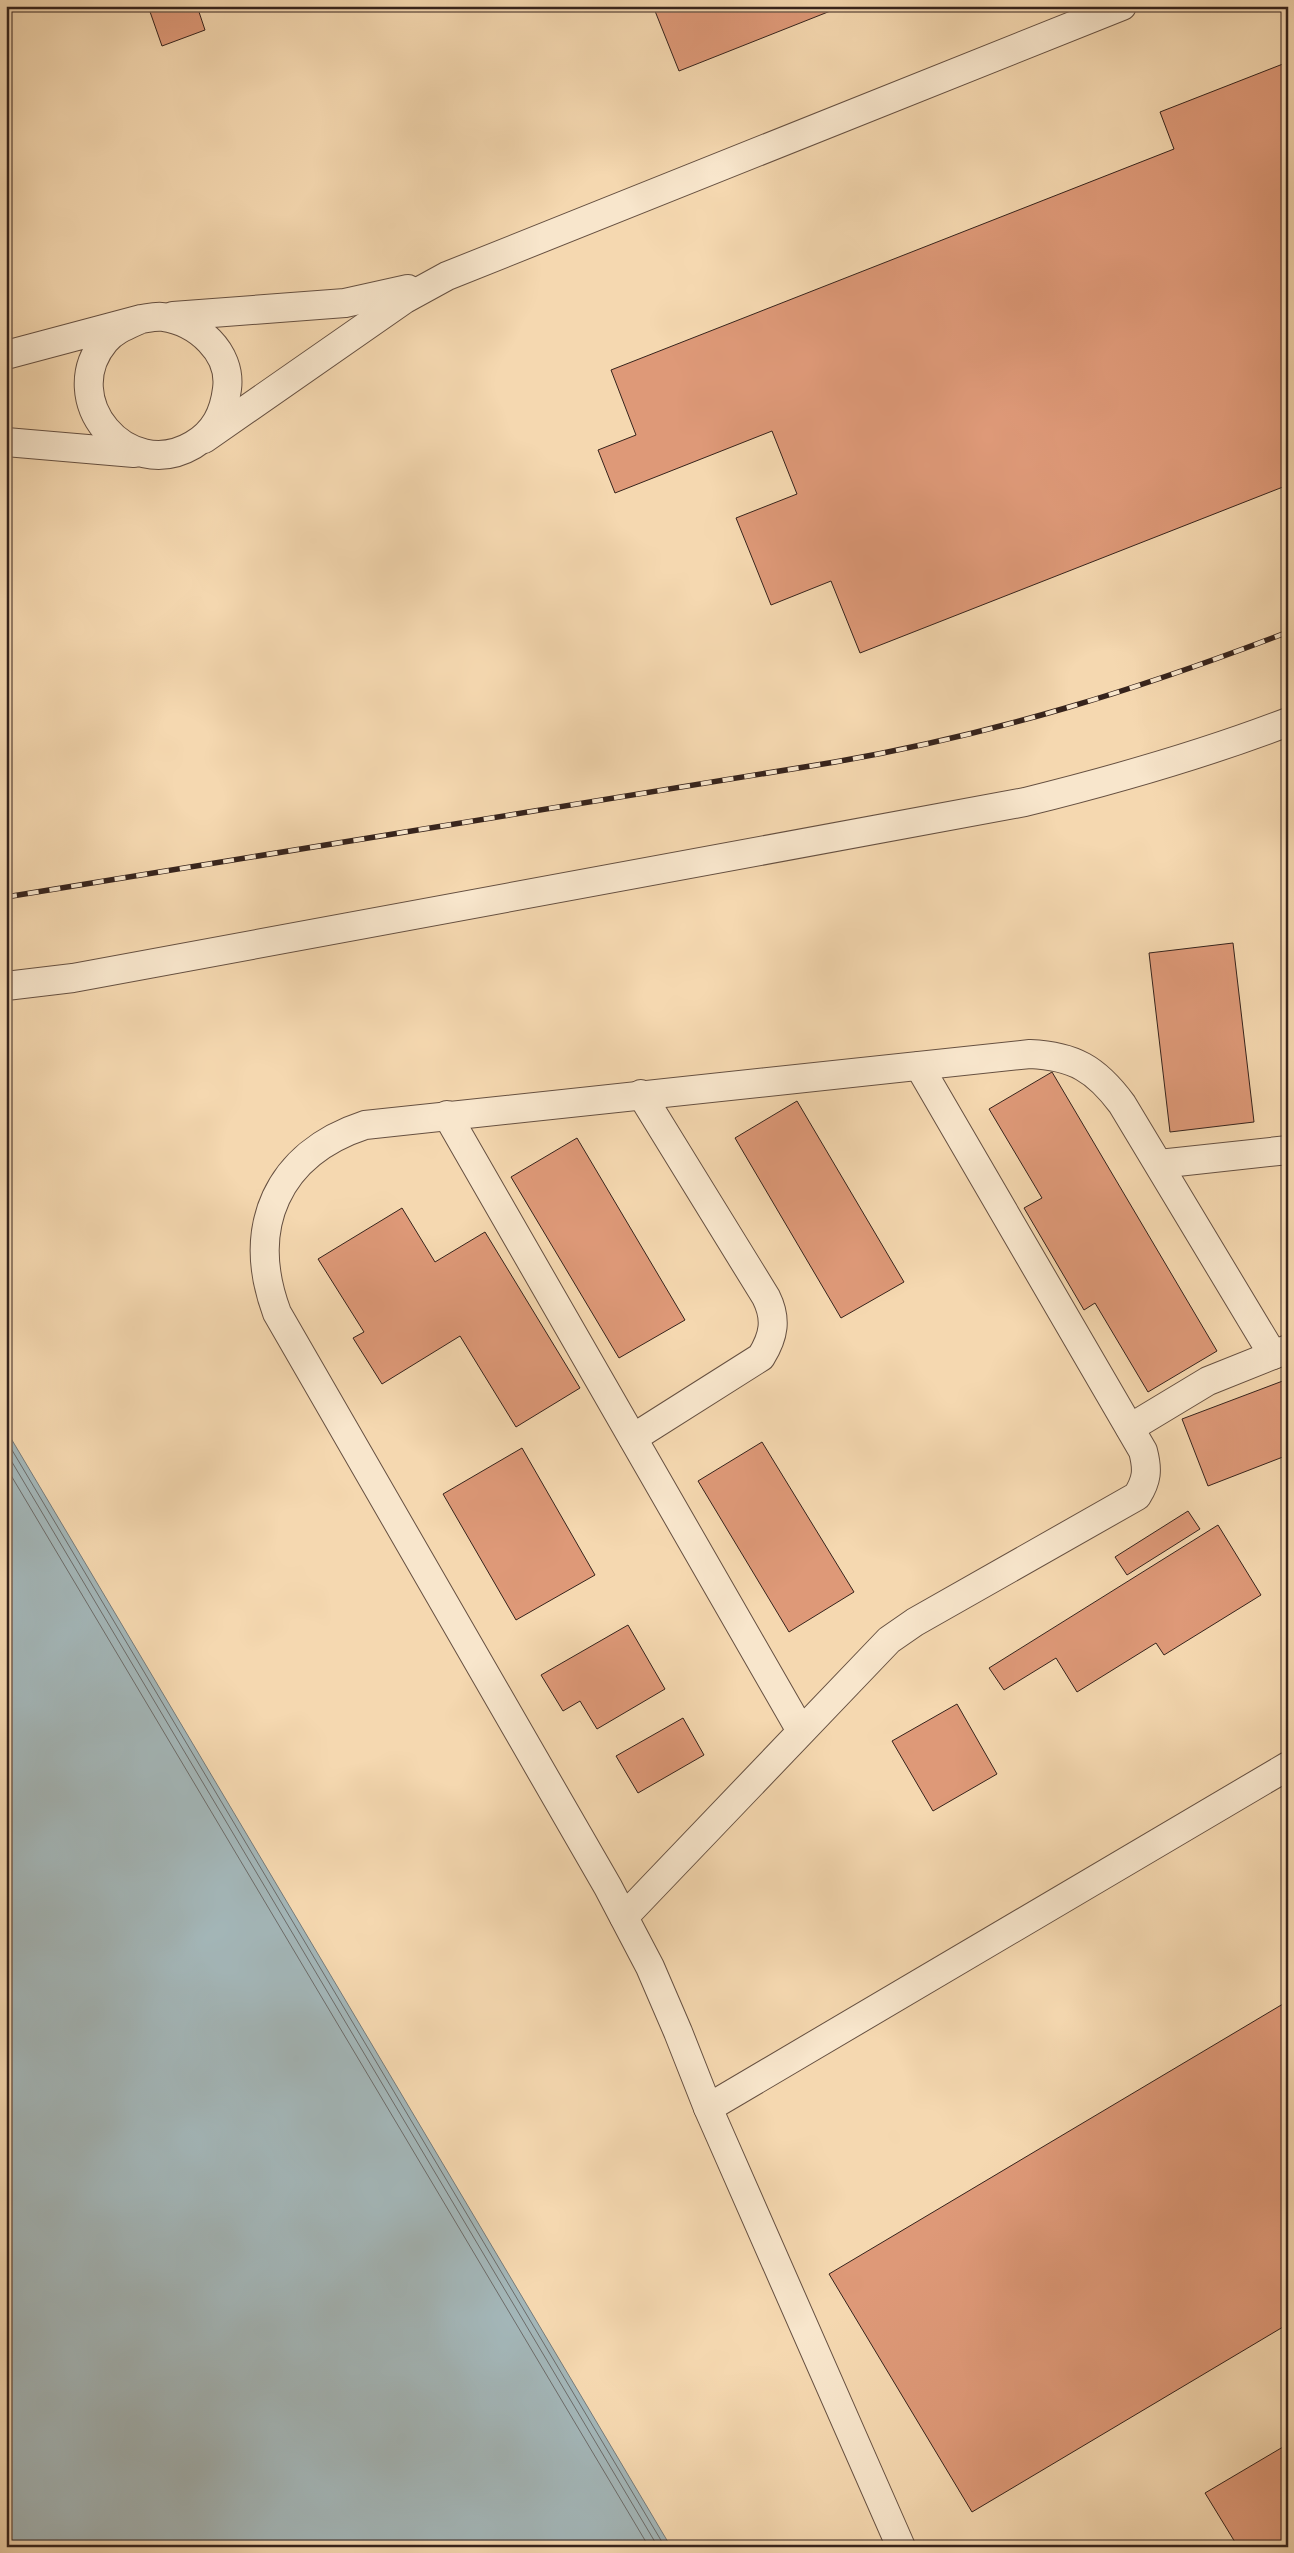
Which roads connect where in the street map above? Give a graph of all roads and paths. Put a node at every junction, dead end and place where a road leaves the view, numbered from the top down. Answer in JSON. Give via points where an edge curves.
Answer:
{"nodes":[{"id":1,"x":1122,"y":6,"type":"edge"},
{"id":2,"x":470,"y":267,"type":"junction"},
{"id":3,"x":151,"y":318,"type":"junction"},
{"id":4,"x":6,"y":355,"type":"edge"},
{"id":5,"x":204,"y":439,"type":"junction"},
{"id":6,"x":6,"y":442,"type":"edge"},
{"id":7,"x":145,"y":454,"type":"junction"},
{"id":8,"x":1288,"y":722,"type":"edge"},
{"id":9,"x":6,"y":986,"type":"edge"},
{"id":10,"x":919,"y":1066,"type":"junction"},
{"id":11,"x":641,"y":1094,"type":"junction"},
{"id":12,"x":448,"y":1115,"type":"junction"},
{"id":13,"x":1288,"y":1150,"type":"edge"},
{"id":14,"x":1159,"y":1164,"type":"junction"},
{"id":15,"x":1280,"y":1352,"type":"edge"},
{"id":16,"x":1130,"y":1428,"type":"junction"},
{"id":17,"x":633,"y":1438,"type":"junction"},
{"id":18,"x":801,"y":1731,"type":"junction"},
{"id":19,"x":1288,"y":1766,"type":"edge"},
{"id":20,"x":624,"y":1918,"type":"junction"},
{"id":21,"x":708,"y":2108,"type":"junction"},
{"id":22,"x":900,"y":2547,"type":"edge"}],
"edges":[{"from":1,"to":2,"type":"lane"},
{"from":2,"to":3,"type":"lane","via":[[355,302]]},
{"from":2,"to":5,"type":"lane","via":[[405,299]]},
{"from":3,"to":4,"type":"lane"},
{"from":3,"to":5,"type":"lane","via":[[182,321],[200,330],[224,364],[228,384],[225,405],[217,423]]},
{"from":3,"to":7,"type":"lane","via":[[122,328],[106,340],[95,358],[89,378],[90,399],[108,434],[126,447]]},
{"from":5,"to":7,"type":"lane","via":[[186,450],[166,455]]},
{"from":6,"to":7,"type":"lane"},
{"from":8,"to":9,"type":"lane","via":[[1130,775],[1024,802],[74,978]]},
{"from":10,"to":11,"type":"lane"},
{"from":10,"to":14,"type":"lane","via":[[1030,1054],[1070,1060],[1108,1084]]},
{"from":10,"to":16,"type":"lane"},
{"from":11,"to":12,"type":"lane"},
{"from":11,"to":17,"type":"lane","via":[[766,1297],[773,1311],[774,1328],[761,1357]]},
{"from":12,"to":17,"type":"lane"},
{"from":12,"to":20,"type":"lane","via":[[348,1130],[318,1147],[298,1164],[282,1185],[266,1227],[264,1261],[267,1288],[282,1321]]},
{"from":13,"to":14,"type":"lane"},
{"from":14,"to":15,"type":"lane"},
{"from":15,"to":16,"type":"lane","via":[[1208,1381]]},
{"from":16,"to":18,"type":"lane","via":[[1148,1467],[1145,1483],[1137,1496],[915,1622],[889,1640]]},
{"from":17,"to":18,"type":"lane"},
{"from":18,"to":20,"type":"lane"},
{"from":19,"to":21,"type":"lane"},
{"from":20,"to":21,"type":"lane","via":[[650,1967]]},
{"from":21,"to":22,"type":"lane"}]}
